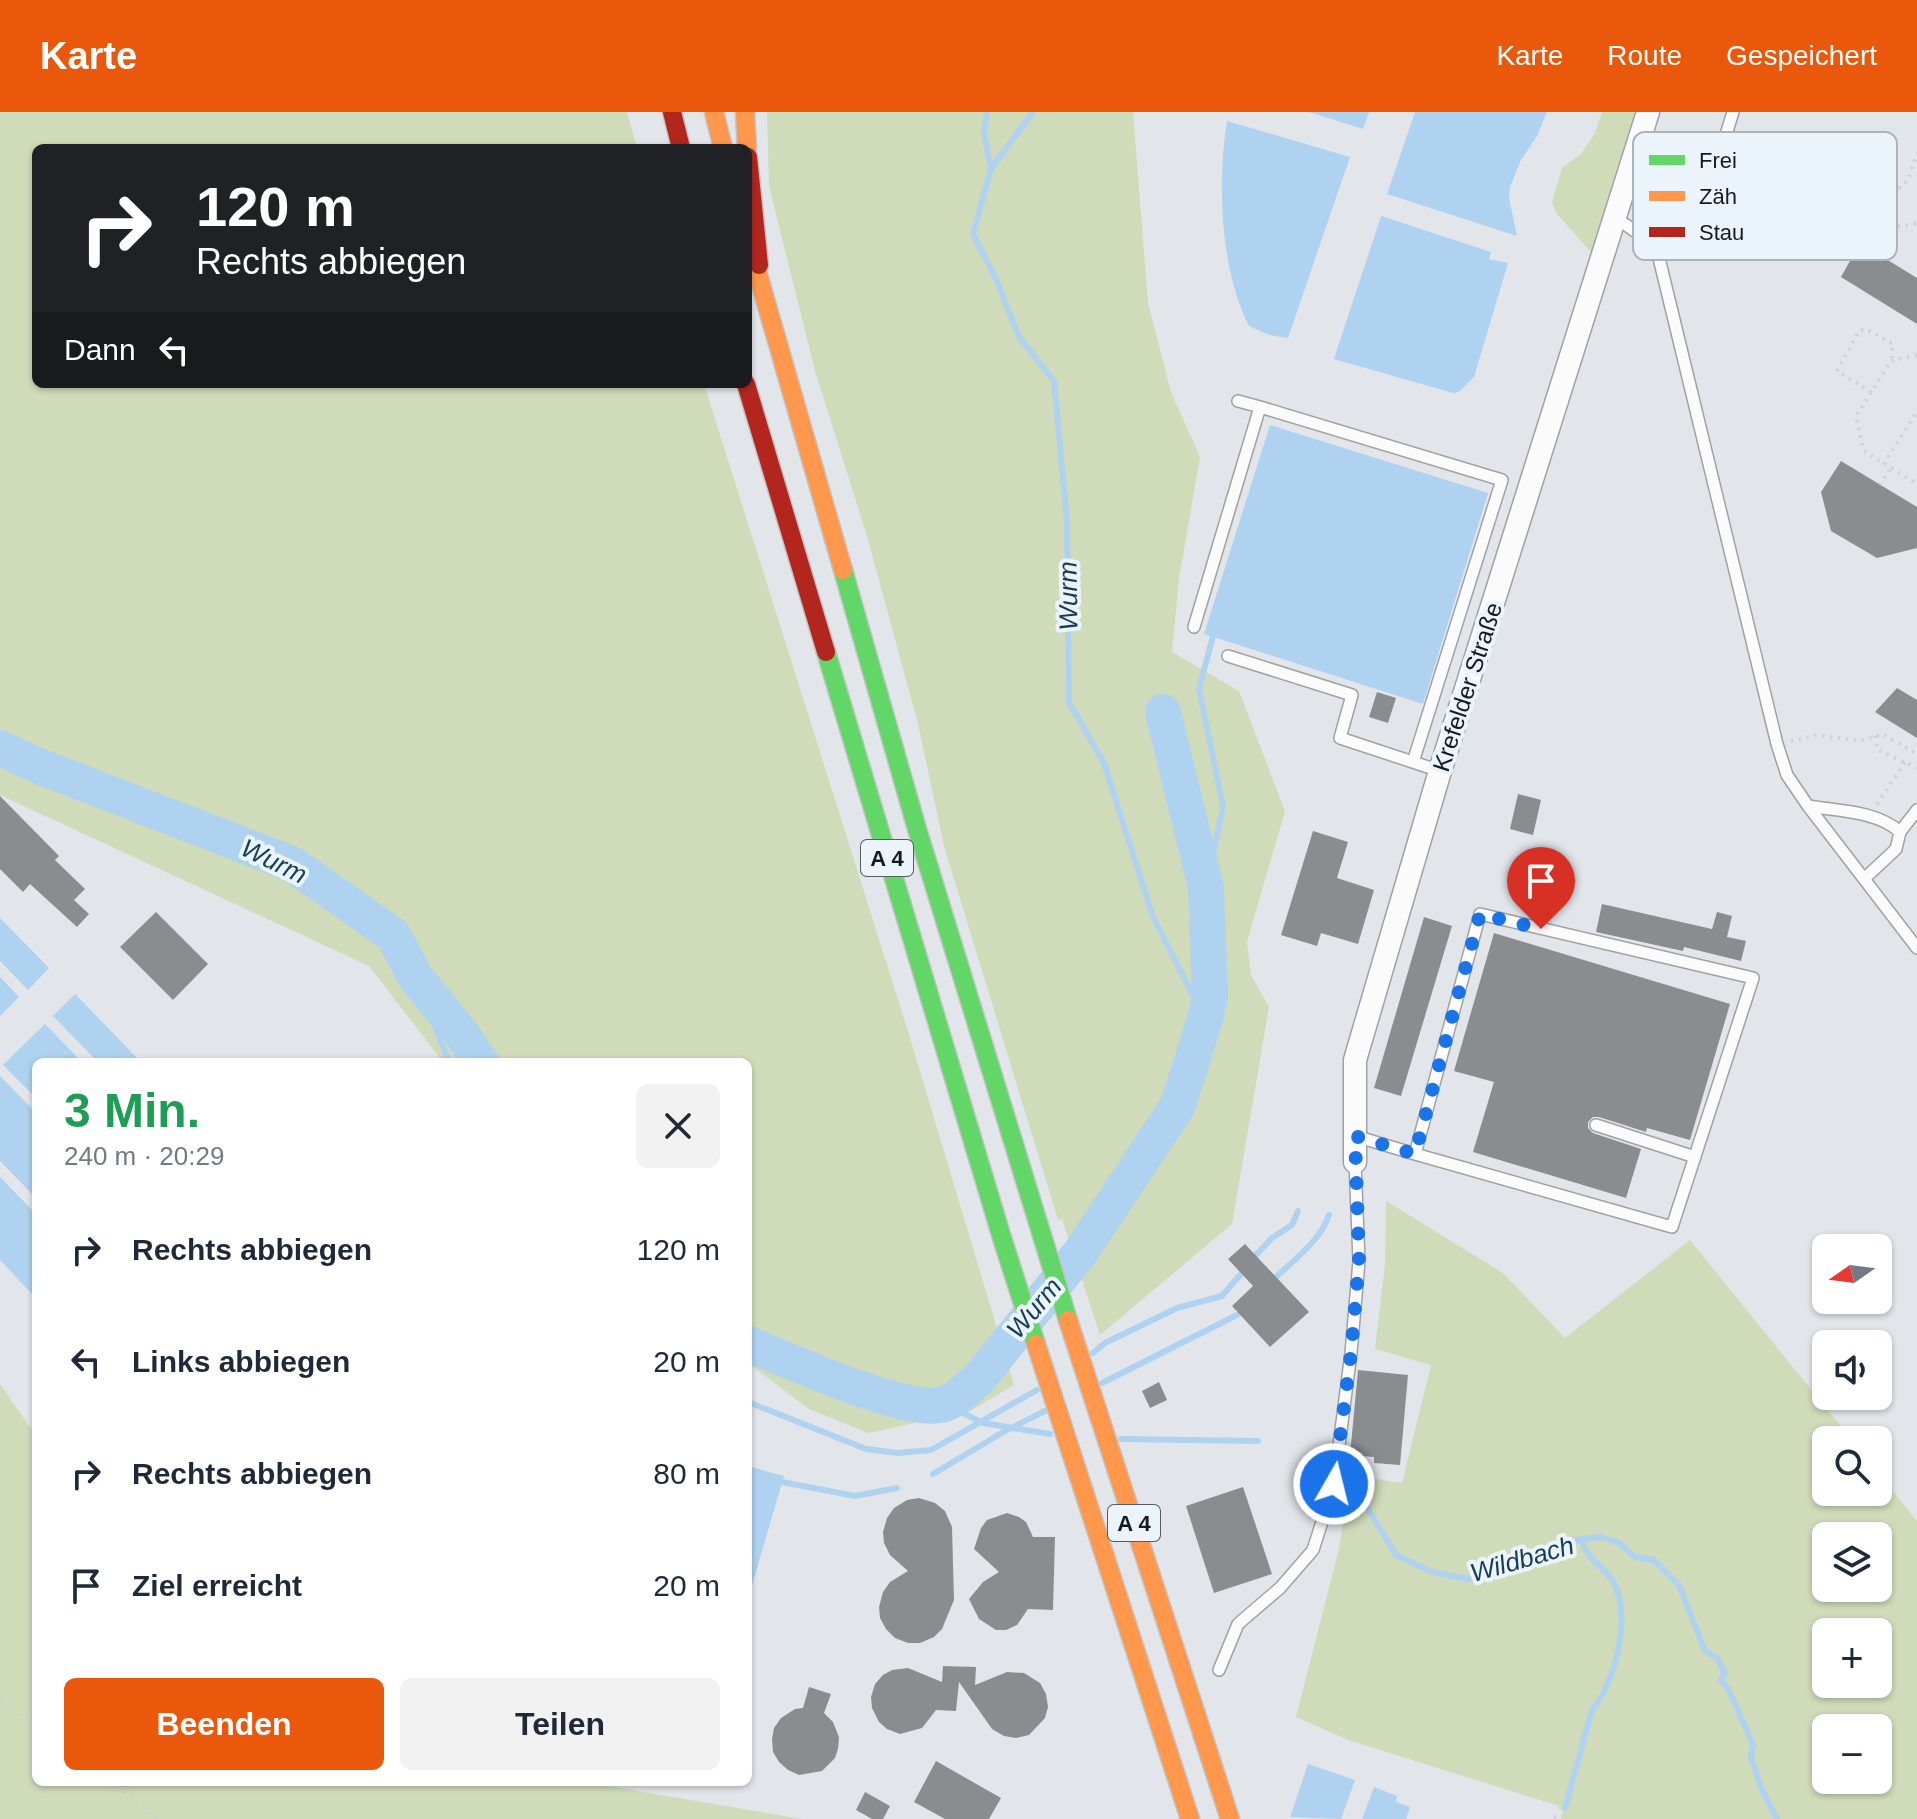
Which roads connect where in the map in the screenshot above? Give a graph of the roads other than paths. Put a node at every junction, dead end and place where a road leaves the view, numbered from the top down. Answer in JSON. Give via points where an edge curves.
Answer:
{"nodes":[{"id":1,"x":672,"y":112,"type":"edge"},
{"id":2,"x":714,"y":112,"type":"edge"},
{"id":3,"x":745,"y":112,"type":"edge"},
{"id":4,"x":1648,"y":112,"type":"edge"},
{"id":5,"x":1733,"y":112,"type":"edge"},
{"id":6,"x":1642,"y":132,"type":"edge"},
{"id":7,"x":1727,"y":132,"type":"edge"},
{"id":8,"x":680,"y":144,"type":"edge"},
{"id":9,"x":722,"y":144,"type":"edge"},
{"id":10,"x":747,"y":144,"type":"edge"},
{"id":11,"x":1633,"y":162,"type":"edge"},
{"id":12,"x":752,"y":197,"type":"edge"},
{"id":13,"x":1616,"y":218,"type":"junction"},
{"id":14,"x":1633,"y":230,"type":"edge"},
{"id":15,"x":752,"y":255,"type":"edge"},
{"id":16,"x":1659,"y":260,"type":"edge"},
{"id":17,"x":761,"y":288,"type":"junction"},
{"id":18,"x":747,"y":388,"type":"edge"},
{"id":19,"x":1238,"y":401,"type":"dead end"},
{"id":20,"x":1260,"y":407,"type":"junction"},
{"id":21,"x":1194,"y":627,"type":"dead end"},
{"id":22,"x":1228,"y":656,"type":"dead end"},
{"id":23,"x":1413,"y":762,"type":"junction"},
{"id":24,"x":1440,"y":771,"type":"junction"},
{"id":25,"x":1808,"y":806,"type":"junction"},
{"id":26,"x":1917,"y":810,"type":"edge"},
{"id":27,"x":1900,"y":832,"type":"junction"},
{"id":28,"x":1864,"y":879,"type":"junction"},
{"id":29,"x":1917,"y":948,"type":"edge"},
{"id":30,"x":1596,"y":1125,"type":"dead end"},
{"id":31,"x":1355,"y":1136,"type":"junction"},
{"id":32,"x":1415,"y":1154,"type":"junction"},
{"id":33,"x":1695,"y":1157,"type":"junction"},
{"id":34,"x":1355,"y":1162,"type":"joint"},
{"id":35,"x":1219,"y":1670,"type":"dead end"},
{"id":36,"x":1190,"y":1819,"type":"edge"},
{"id":37,"x":1230,"y":1819,"type":"edge"}],
"edges":[{"from":1,"to":8,"type":"highway"},
{"from":2,"to":9,"type":"highway"},
{"from":3,"to":10,"type":"highway"},
{"from":4,"to":6,"type":"street","name":"Krefelder Straße"},
{"from":5,"to":7,"type":"lane"},
{"from":11,"to":13,"type":"street","name":"Krefelder Straße"},
{"from":12,"to":17,"type":"highway"},
{"from":13,"to":14,"type":"lane"},
{"from":13,"to":24,"type":"street","name":"Krefelder Straße"},
{"from":15,"to":17,"type":"highway","number":"A 4"},
{"from":16,"to":25,"type":"lane","via":[[1777,744],[1787,775]]},
{"from":17,"to":37,"type":"highway","number":"A 4","via":[[1037,1226]]},
{"from":18,"to":36,"type":"highway","number":"A 4","via":[[1002,1238]]},
{"from":19,"to":20,"type":"lane"},
{"from":20,"to":21,"type":"lane"},
{"from":20,"to":23,"type":"lane","via":[[1502,480]]},
{"from":22,"to":23,"type":"lane","via":[[1352,695],[1340,738]]},
{"from":23,"to":24,"type":"lane"},
{"from":24,"to":31,"type":"street","name":"Krefelder Straße","via":[[1355,1060]]},
{"from":25,"to":27,"type":"lane","via":[[1868,816],[1891,823]]},
{"from":25,"to":28,"type":"lane"},
{"from":26,"to":27,"type":"lane"},
{"from":27,"to":28,"type":"lane","via":[[1896,849]]},
{"from":28,"to":29,"type":"lane"},
{"from":30,"to":33,"type":"lane"},
{"from":31,"to":32,"type":"lane"},
{"from":31,"to":34,"type":"street","name":"Krefelder Straße"},
{"from":32,"to":33,"type":"lane","via":[[1672,1227]]},
{"from":32,"to":33,"type":"lane","via":[[1480,914],[1753,978]]},
{"from":34,"to":35,"type":"lane","via":[[1359,1261],[1334,1484],[1313,1550],[1238,1624]]}]}
